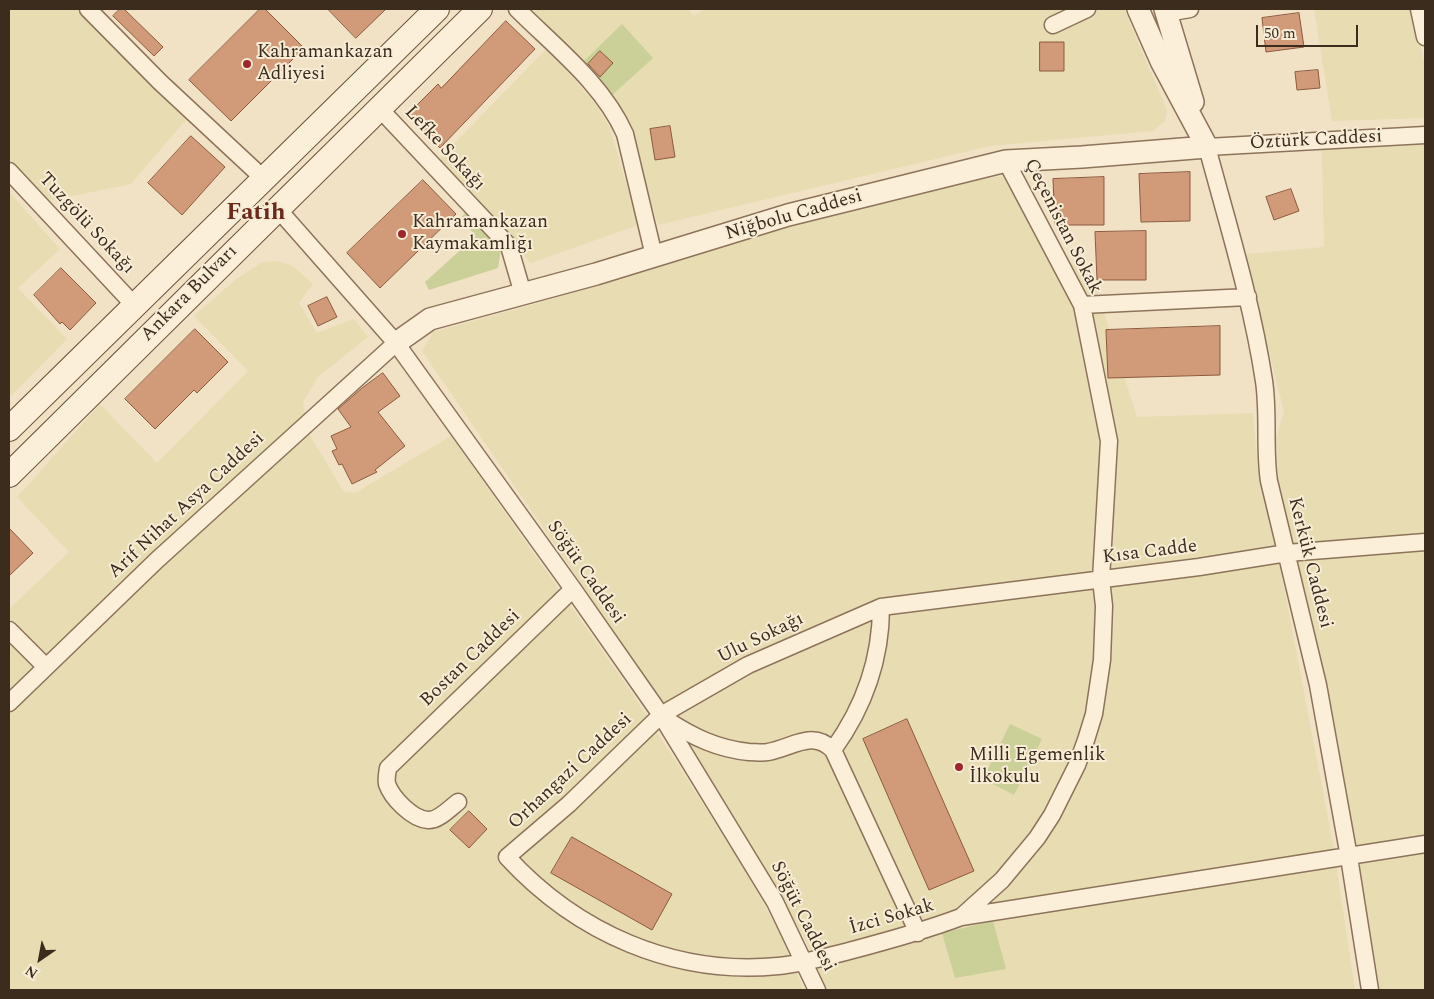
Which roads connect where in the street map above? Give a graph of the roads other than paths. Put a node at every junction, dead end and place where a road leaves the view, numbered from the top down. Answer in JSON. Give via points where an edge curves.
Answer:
{"nodes":[{"id":1,"x":88,"y":9,"type":"edge"},
{"id":2,"x":437,"y":9,"type":"edge"},
{"id":3,"x":480,"y":9,"type":"edge"},
{"id":4,"x":517,"y":9,"type":"edge"},
{"id":5,"x":1088,"y":9,"type":"edge"},
{"id":6,"x":1138,"y":9,"type":"edge"},
{"id":7,"x":1190,"y":9,"type":"edge"},
{"id":8,"x":1419,"y":9,"type":"edge"},
{"id":9,"x":1166,"y":11,"type":"edge"},
{"id":10,"x":1054,"y":25,"type":"dead end"},
{"id":11,"x":1425,"y":37,"type":"edge"},
{"id":12,"x":378,"y":108,"type":"junction"},
{"id":13,"x":1425,"y":135,"type":"edge"},
{"id":14,"x":1207,"y":147,"type":"junction"},
{"id":15,"x":1006,"y":161,"type":"junction"},
{"id":16,"x":9,"y":171,"type":"edge"},
{"id":17,"x":263,"y":178,"type":"junction"},
{"id":18,"x":277,"y":208,"type":"junction"},
{"id":19,"x":654,"y":256,"type":"junction"},
{"id":20,"x":524,"y":294,"type":"junction"},
{"id":21,"x":1248,"y":296,"type":"junction"},
{"id":22,"x":134,"y":305,"type":"junction"},
{"id":23,"x":1082,"y":305,"type":"junction"},
{"id":24,"x":396,"y":343,"type":"junction"},
{"id":25,"x":9,"y":429,"type":"edge"},
{"id":26,"x":9,"y":475,"type":"edge"},
{"id":27,"x":1425,"y":542,"type":"edge"},
{"id":28,"x":1287,"y":553,"type":"junction"},
{"id":29,"x":1101,"y":579,"type":"junction"},
{"id":30,"x":573,"y":589,"type":"junction"},
{"id":31,"x":881,"y":607,"type":"junction"},
{"id":32,"x":9,"y":630,"type":"edge"},
{"id":33,"x":45,"y":666,"type":"junction"},
{"id":34,"x":9,"y":702,"type":"edge"},
{"id":35,"x":661,"y":716,"type":"junction"},
{"id":36,"x":833,"y":750,"type":"junction"},
{"id":37,"x":458,"y":802,"type":"dead end"},
{"id":38,"x":1425,"y":844,"type":"edge"},
{"id":39,"x":507,"y":857,"type":"joint"},
{"id":40,"x":1349,"y":857,"type":"junction"},
{"id":41,"x":961,"y":917,"type":"junction"},
{"id":42,"x":918,"y":933,"type":"junction"},
{"id":43,"x":805,"y":963,"type":"junction"},
{"id":44,"x":817,"y":990,"type":"edge"},
{"id":45,"x":1370,"y":990,"type":"edge"}],
"edges":[{"from":1,"to":17,"type":"street"},
{"from":2,"to":17,"type":"main road","name":"Ankara Bulvarı"},
{"from":3,"to":12,"type":"main road","name":"Ankara Bulvarı"},
{"from":4,"to":19,"type":"street","via":[[602,94],[617,115],[625,134]]},
{"from":5,"to":10,"type":"street"},
{"from":6,"to":14,"type":"street","via":[[1161,61]]},
{"from":7,"to":9,"type":"street"},
{"from":8,"to":11,"type":"street"},
{"from":9,"to":14,"type":"street"},
{"from":12,"to":18,"type":"main road","name":"Ankara Bulvarı"},
{"from":12,"to":20,"type":"street","name":"Lefke Sokağı","via":[[508,246]]},
{"from":13,"to":14,"type":"street","name":"Öztürk Caddesi"},
{"from":14,"to":15,"type":"street","name":"Niğbolu Caddesi"},
{"from":14,"to":21,"type":"street","name":"Kerkük Caddesi"},
{"from":15,"to":19,"type":"street","name":"Niğbolu Caddesi","via":[[788,215]]},
{"from":15,"to":23,"type":"street","name":"Çeçenistan Sokak"},
{"from":16,"to":22,"type":"street","name":"Tuzgölü Sokağı"},
{"from":17,"to":22,"type":"main road","name":"Ankara Bulvarı"},
{"from":18,"to":24,"type":"street","name":"Söğüt Caddesi"},
{"from":18,"to":26,"type":"main road","name":"Ankara Bulvarı"},
{"from":19,"to":20,"type":"street","name":"Niğbolu Caddesi"},
{"from":20,"to":24,"type":"street","name":"Niğbolu Caddesi","via":[[430,319]]},
{"from":21,"to":23,"type":"street"},
{"from":21,"to":28,"type":"street","name":"Kerkük Caddesi","via":[[1264,382],[1265,457]]},
{"from":22,"to":25,"type":"main road","name":"Ankara Bulvarı"},
{"from":23,"to":29,"type":"street","name":"Çeçenistan Sokak","via":[[1109,441]]},
{"from":24,"to":30,"type":"street","name":"Söğüt Caddesi"},
{"from":24,"to":33,"type":"street","name":"Arif Nihat Asya Caddesi","via":[[213,508]]},
{"from":27,"to":28,"type":"street","name":"Kısa Cadde"},
{"from":28,"to":29,"type":"street","name":"Kısa Cadde"},
{"from":28,"to":40,"type":"street","name":"Kerkük Caddesi","via":[[1318,685]]},
{"from":29,"to":31,"type":"street","name":"Kısa Cadde"},
{"from":29,"to":41,"type":"street","name":"Çeçenistan Sokak","via":[[1104,634],[1099,687],[1094,714],[1077,765],[1037,838],[1002,880]]},
{"from":30,"to":35,"type":"street","name":"Söğüt Caddesi"},
{"from":30,"to":37,"type":"street","name":"Bostan Caddesi","via":[[388,768],[387,783],[398,800],[409,811],[428,821],[436,819]]},
{"from":31,"to":35,"type":"street","name":"Ulu Sokağı","via":[[748,665]]},
{"from":31,"to":36,"type":"street","via":[[881,633],[872,675],[856,714]]},
{"from":32,"to":33,"type":"street"},
{"from":33,"to":34,"type":"street","name":"Arif Nihat Asya Caddesi"},
{"from":35,"to":36,"type":"street","via":[[700,740],[734,750],[768,753],[812,740],[823,742]]},
{"from":35,"to":39,"type":"street","name":"Orhangazi Caddesi","via":[[569,804]]},
{"from":35,"to":43,"type":"street","name":"Söğüt Caddesi","via":[[775,902]]},
{"from":36,"to":42,"type":"street"},
{"from":38,"to":40,"type":"street"},
{"from":39,"to":43,"type":"street","name":"İzci Sokak","via":[[542,892],[582,921],[651,953],[727,967],[762,968]]},
{"from":40,"to":41,"type":"street"},
{"from":40,"to":45,"type":"street","name":"Kerkük Caddesi"},
{"from":41,"to":42,"type":"street","name":"İzci Sokak"},
{"from":42,"to":43,"type":"street","name":"İzci Sokak"},
{"from":43,"to":44,"type":"street","name":"Söğüt Caddesi"}]}
